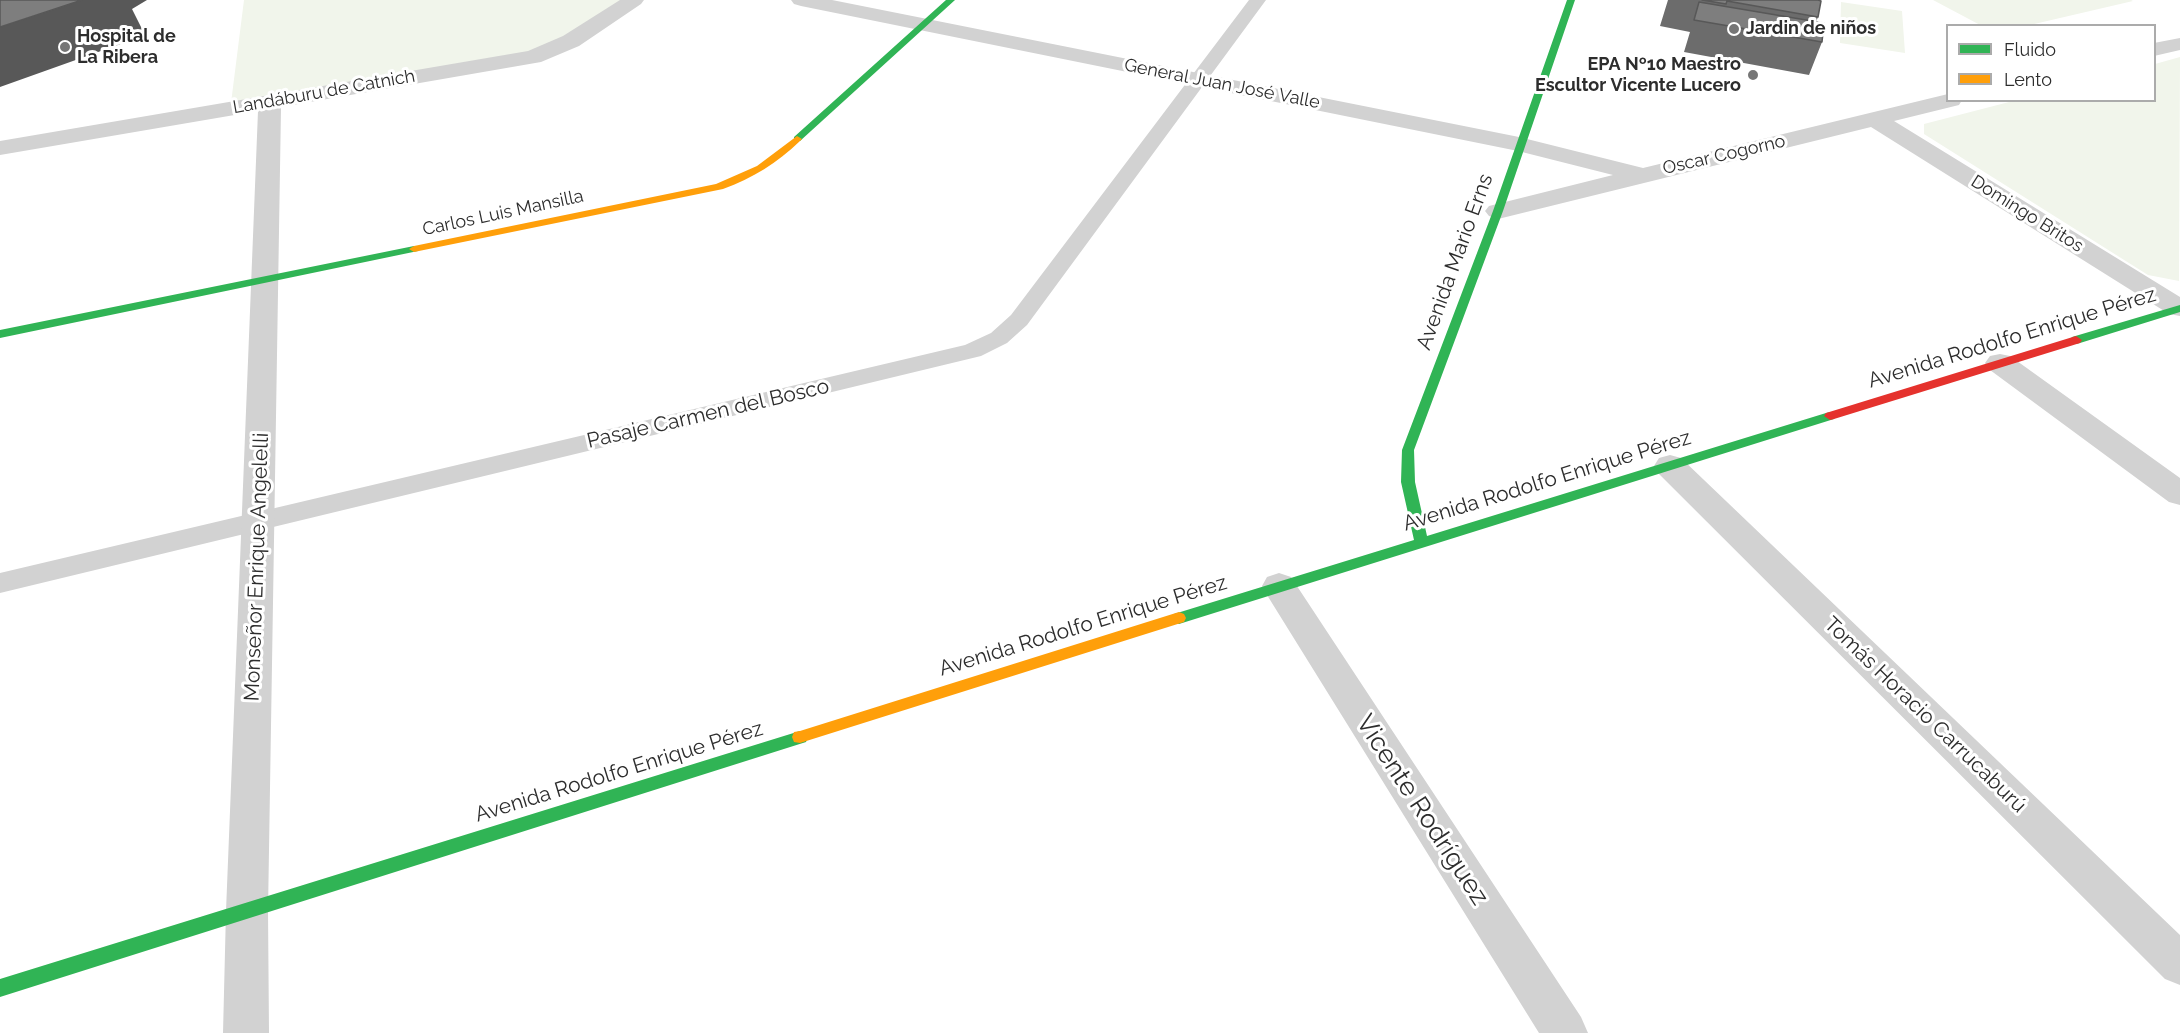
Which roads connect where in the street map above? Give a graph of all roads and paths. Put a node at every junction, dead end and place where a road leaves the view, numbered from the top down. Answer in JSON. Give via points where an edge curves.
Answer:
{"nodes":[{"id":1,"x":634,"y":0,"type":"edge"},
{"id":2,"x":801,"y":0,"type":"edge"},
{"id":3,"x":951,"y":0,"type":"edge"},
{"id":4,"x":1258,"y":0,"type":"edge"},
{"id":5,"x":1571,"y":0,"type":"edge"},
{"id":6,"x":924,"y":25,"type":"junction"},
{"id":7,"x":2180,"y":44,"type":"edge"},
{"id":8,"x":2156,"y":50,"type":"edge"},
{"id":9,"x":1199,"y":79,"type":"junction"},
{"id":10,"x":270,"y":101,"type":"junction"},
{"id":11,"x":1946,"y":101,"type":"edge"},
{"id":12,"x":1875,"y":119,"type":"junction"},
{"id":13,"x":1519,"y":144,"type":"junction"},
{"id":14,"x":0,"y":148,"type":"edge"},
{"id":15,"x":1642,"y":175,"type":"junction"},
{"id":16,"x":1498,"y":211,"type":"junction"},
{"id":17,"x":265,"y":280,"type":"junction"},
{"id":18,"x":2179,"y":308,"type":"edge"},
{"id":19,"x":0,"y":334,"type":"edge"},
{"id":20,"x":2000,"y":363,"type":"junction"},
{"id":21,"x":1670,"y":465,"type":"junction"},
{"id":22,"x":2180,"y":494,"type":"edge"},
{"id":23,"x":260,"y":520,"type":"junction"},
{"id":24,"x":1421,"y":542,"type":"junction"},
{"id":25,"x":0,"y":583,"type":"edge"},
{"id":26,"x":1279,"y":586,"type":"junction"},
{"id":27,"x":247,"y":911,"type":"junction"},
{"id":28,"x":2180,"y":964,"type":"edge"},
{"id":29,"x":0,"y":988,"type":"edge"},
{"id":30,"x":246,"y":1033,"type":"edge"},
{"id":31,"x":1565,"y":1033,"type":"edge"}],
"edges":[{"from":1,"to":10,"type":"street","name":"Landáburu de Catnich","via":[[571,41],[533,57]]},
{"from":2,"to":6,"type":"street","name":"General Juan José Valle"},
{"from":3,"to":6,"type":"street","name":"Carlos Luis Mansilla"},
{"from":4,"to":9,"type":"lane","name":"Pasaje Carmen del Bosco"},
{"from":5,"to":13,"type":"street","name":"Avenida Mario Erns"},
{"from":6,"to":9,"type":"street","name":"General Juan José Valle"},
{"from":6,"to":17,"type":"street","name":"Carlos Luis Mansilla","via":[[771,164],[749,177],[719,187]]},
{"from":7,"to":8,"type":"street"},
{"from":9,"to":13,"type":"street","name":"General Juan José Valle"},
{"from":9,"to":23,"type":"lane","name":"Pasaje Carmen del Bosco","via":[[1019,320],[999,338],[974,351]]},
{"from":10,"to":14,"type":"street","name":"Landáburu de Catnich"},
{"from":10,"to":17,"type":"street","name":"Monseñor Enrique Angelelli"},
{"from":11,"to":12,"type":"street","name":"Oscar Cogorno"},
{"from":12,"to":15,"type":"street","name":"Oscar Cogorno"},
{"from":12,"to":18,"type":"street","name":"Domingo Britos"},
{"from":13,"to":15,"type":"street","name":"General Juan José Valle"},
{"from":13,"to":16,"type":"street","name":"Avenida Mario Erns"},
{"from":15,"to":16,"type":"street","name":"Oscar Cogorno"},
{"from":16,"to":24,"type":"street","name":"Avenida Mario Erns","via":[[1408,450],[1408,482]]},
{"from":17,"to":19,"type":"street","name":"Carlos Luis Mansilla"},
{"from":17,"to":23,"type":"street","name":"Monseñor Enrique Angelelli"},
{"from":18,"to":20,"type":"street","name":"Avenida Rodolfo Enrique Pérez"},
{"from":20,"to":21,"type":"street","name":"Avenida Rodolfo Enrique Pérez"},
{"from":20,"to":22,"type":"street"},
{"from":21,"to":24,"type":"street","name":"Avenida Rodolfo Enrique Pérez"},
{"from":21,"to":28,"type":"street","name":"Tomás Horacio Carrucaburú"},
{"from":23,"to":25,"type":"lane","name":"Pasaje Carmen del Bosco"},
{"from":23,"to":27,"type":"street","name":"Monseñor Enrique Angelelli"},
{"from":24,"to":26,"type":"street","name":"Avenida Rodolfo Enrique Pérez"},
{"from":26,"to":27,"type":"street","name":"Avenida Rodolfo Enrique Pérez"},
{"from":26,"to":31,"type":"street","name":"Vicente Rodríguez"},
{"from":27,"to":29,"type":"street","name":"Avenida Rodolfo Enrique Pérez"},
{"from":27,"to":30,"type":"street","name":"Monseñor Enrique Angelelli"}]}
